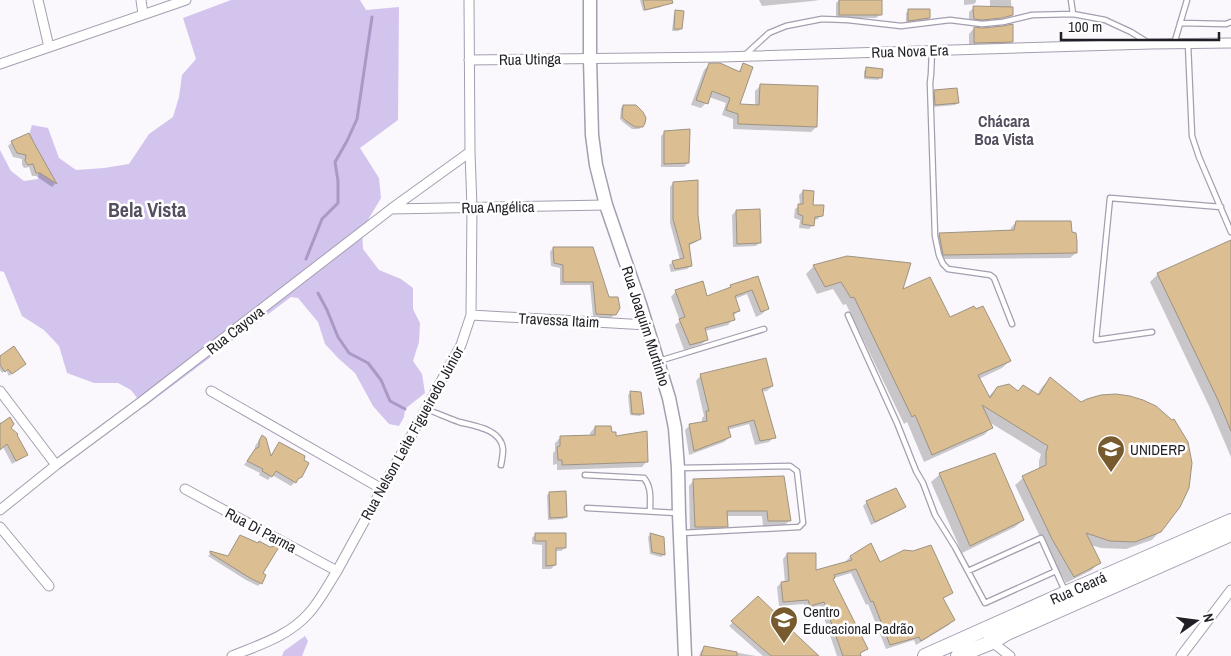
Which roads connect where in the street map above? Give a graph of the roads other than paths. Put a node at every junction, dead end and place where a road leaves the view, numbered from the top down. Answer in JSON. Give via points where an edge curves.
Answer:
{"nodes":[{"id":1,"x":38,"y":0,"type":"edge"},
{"id":2,"x":141,"y":0,"type":"edge"},
{"id":3,"x":186,"y":0,"type":"edge"},
{"id":4,"x":469,"y":0,"type":"edge"},
{"id":5,"x":590,"y":0,"type":"edge"},
{"id":6,"x":1072,"y":0,"type":"edge"},
{"id":7,"x":1187,"y":0,"type":"edge"},
{"id":8,"x":144,"y":14,"type":"junction"},
{"id":9,"x":1073,"y":14,"type":"junction"},
{"id":10,"x":1231,"y":22,"type":"edge"},
{"id":11,"x":1180,"y":23,"type":"junction"},
{"id":12,"x":1231,"y":43,"type":"edge"},
{"id":13,"x":1150,"y":44,"type":"junction"},
{"id":14,"x":1174,"y":44,"type":"junction"},
{"id":15,"x":1188,"y":44,"type":"junction"},
{"id":16,"x":49,"y":47,"type":"junction"},
{"id":17,"x":932,"y":51,"type":"junction"},
{"id":18,"x":743,"y":56,"type":"junction"},
{"id":19,"x":590,"y":58,"type":"junction"},
{"id":20,"x":470,"y":60,"type":"junction"},
{"id":21,"x":0,"y":64,"type":"edge"},
{"id":22,"x":470,"y":152,"type":"junction"},
{"id":23,"x":606,"y":205,"type":"junction"},
{"id":24,"x":1221,"y":207,"type":"junction"},
{"id":25,"x":472,"y":208,"type":"junction"},
{"id":26,"x":391,"y":209,"type":"junction"},
{"id":27,"x":1231,"y":232,"type":"edge"},
{"id":28,"x":471,"y":315,"type":"junction"},
{"id":29,"x":848,"y":315,"type":"dead end"},
{"id":30,"x":1012,"y":324,"type":"dead end"},
{"id":31,"x":647,"y":325,"type":"junction"},
{"id":32,"x":764,"y":329,"type":"dead end"},
{"id":33,"x":1152,"y":332,"type":"dead end"},
{"id":34,"x":658,"y":362,"type":"junction"},
{"id":35,"x":0,"y":391,"type":"edge"},
{"id":36,"x":211,"y":391,"type":"dead end"},
{"id":37,"x":426,"y":409,"type":"junction"},
{"id":38,"x":56,"y":465,"type":"junction"},
{"id":39,"x":501,"y":465,"type":"dead end"},
{"id":40,"x":678,"y":468,"type":"junction"},
{"id":41,"x":585,"y":475,"type":"dead end"},
{"id":42,"x":185,"y":489,"type":"dead end"},
{"id":43,"x":382,"y":489,"type":"junction"},
{"id":44,"x":1,"y":507,"type":"edge"},
{"id":45,"x":587,"y":508,"type":"dead end"},
{"id":46,"x":650,"y":511,"type":"junction"},
{"id":47,"x":679,"y":514,"type":"junction"},
{"id":48,"x":1231,"y":521,"type":"edge"},
{"id":49,"x":0,"y":527,"type":"edge"},
{"id":50,"x":680,"y":533,"type":"junction"},
{"id":51,"x":1231,"y":534,"type":"edge"},
{"id":52,"x":337,"y":570,"type":"junction"},
{"id":53,"x":1056,"y":570,"type":"junction"},
{"id":54,"x":968,"y":571,"type":"junction"},
{"id":55,"x":49,"y":586,"type":"dead end"},
{"id":56,"x":1231,"y":590,"type":"edge"},
{"id":57,"x":1066,"y":593,"type":"junction"},
{"id":58,"x":988,"y":636,"type":"junction"},
{"id":59,"x":232,"y":656,"type":"edge"},
{"id":60,"x":685,"y":656,"type":"edge"},
{"id":61,"x":925,"y":656,"type":"edge"},
{"id":62,"x":958,"y":656,"type":"edge"},
{"id":63,"x":1010,"y":656,"type":"edge"},
{"id":64,"x":1181,"y":656,"type":"edge"}],
"edges":[{"from":1,"to":16,"type":"street"},
{"from":2,"to":8,"type":"street"},
{"from":3,"to":8,"type":"street"},
{"from":4,"to":20,"type":"street","name":"Rua Nelson Leite Figueiredo Júnior"},
{"from":5,"to":19,"type":"main road","name":"Rua Joaquim Murtinho"},
{"from":6,"to":9,"type":"lane"},
{"from":7,"to":11,"type":"lane"},
{"from":8,"to":16,"type":"street"},
{"from":9,"to":13,"type":"lane","via":[[1105,20]]},
{"from":9,"to":18,"type":"lane","via":[[1032,15],[982,24],[950,20],[901,26],[822,19],[769,32]]},
{"from":10,"to":11,"type":"lane"},
{"from":11,"to":14,"type":"lane"},
{"from":12,"to":15,"type":"street","name":"Rua Nova Era"},
{"from":13,"to":14,"type":"street","name":"Rua Nova Era"},
{"from":13,"to":17,"type":"street","name":"Rua Nova Era"},
{"from":14,"to":15,"type":"street","name":"Rua Nova Era"},
{"from":15,"to":24,"type":"lane","via":[[1192,136]]},
{"from":16,"to":21,"type":"street"},
{"from":17,"to":18,"type":"street","name":"Rua Nova Era"},
{"from":17,"to":30,"type":"lane","via":[[934,236],[939,255],[948,269],[994,278]]},
{"from":18,"to":19,"type":"street","name":"Rua Nova Era"},
{"from":19,"to":20,"type":"street","name":"Rua Utinga"},
{"from":19,"to":23,"type":"main road","name":"Rua Joaquim Murtinho","via":[[592,135]]},
{"from":20,"to":22,"type":"street","name":"Rua Nelson Leite Figueiredo Júnior"},
{"from":22,"to":25,"type":"street","name":"Rua Nelson Leite Figueiredo Júnior"},
{"from":22,"to":26,"type":"street","name":"Rua Cayova"},
{"from":23,"to":25,"type":"street","name":"Rua Angélica"},
{"from":23,"to":31,"type":"main road","name":"Rua Joaquim Murtinho"},
{"from":24,"to":27,"type":"lane"},
{"from":24,"to":33,"type":"lane","via":[[1110,198],[1096,340]]},
{"from":25,"to":26,"type":"street","name":"Rua Angélica"},
{"from":25,"to":28,"type":"street","name":"Rua Nelson Leite Figueiredo Júnior"},
{"from":26,"to":38,"type":"street","name":"Rua Cayova"},
{"from":28,"to":31,"type":"street","name":"Travessa Itaim"},
{"from":28,"to":37,"type":"street","name":"Rua Nelson Leite Figueiredo Júnior","via":[[461,345]]},
{"from":29,"to":54,"type":"lane","via":[[935,515]]},
{"from":31,"to":34,"type":"main road","name":"Rua Joaquim Murtinho"},
{"from":32,"to":34,"type":"lane"},
{"from":34,"to":40,"type":"main road","name":"Rua Joaquim Murtinho","via":[[675,428]]},
{"from":35,"to":38,"type":"street"},
{"from":36,"to":43,"type":"street"},
{"from":37,"to":39,"type":"lane","via":[[493,433],[503,450]]},
{"from":37,"to":43,"type":"street","name":"Rua Nelson Leite Figueiredo Júnior"},
{"from":38,"to":44,"type":"street","name":"Rua Cayova"},
{"from":40,"to":47,"type":"main road","name":"Rua Joaquim Murtinho"},
{"from":40,"to":50,"type":"lane","via":[[790,466],[797,471],[803,523],[800,527]]},
{"from":41,"to":46,"type":"lane","via":[[644,478],[651,490]]},
{"from":42,"to":52,"type":"street","name":"Rua Di Parma"},
{"from":43,"to":52,"type":"street","name":"Rua Nelson Leite Figueiredo Júnior"},
{"from":45,"to":46,"type":"lane"},
{"from":46,"to":47,"type":"lane"},
{"from":47,"to":50,"type":"main road","name":"Rua Joaquim Murtinho"},
{"from":48,"to":57,"type":"main road","name":"Rua Ceará"},
{"from":49,"to":55,"type":"street"},
{"from":50,"to":60,"type":"main road","name":"Rua Joaquim Murtinho"},
{"from":51,"to":58,"type":"main road","name":"Rua Ceará","via":[[1007,633]]},
{"from":52,"to":59,"type":"street","name":"Rua Nelson Leite Figueiredo Júnior","via":[[309,614],[285,634]]},
{"from":53,"to":54,"type":"lane","via":[[985,602]]},
{"from":53,"to":54,"type":"lane","via":[[1041,538]]},
{"from":53,"to":57,"type":"lane"},
{"from":56,"to":64,"type":"street"},
{"from":57,"to":58,"type":"main road","name":"Rua Ceará"},
{"from":58,"to":61,"type":"main road","name":"Rua Ceará"},
{"from":58,"to":62,"type":"main road","name":"Rua Ceará"},
{"from":58,"to":63,"type":"street"}]}
